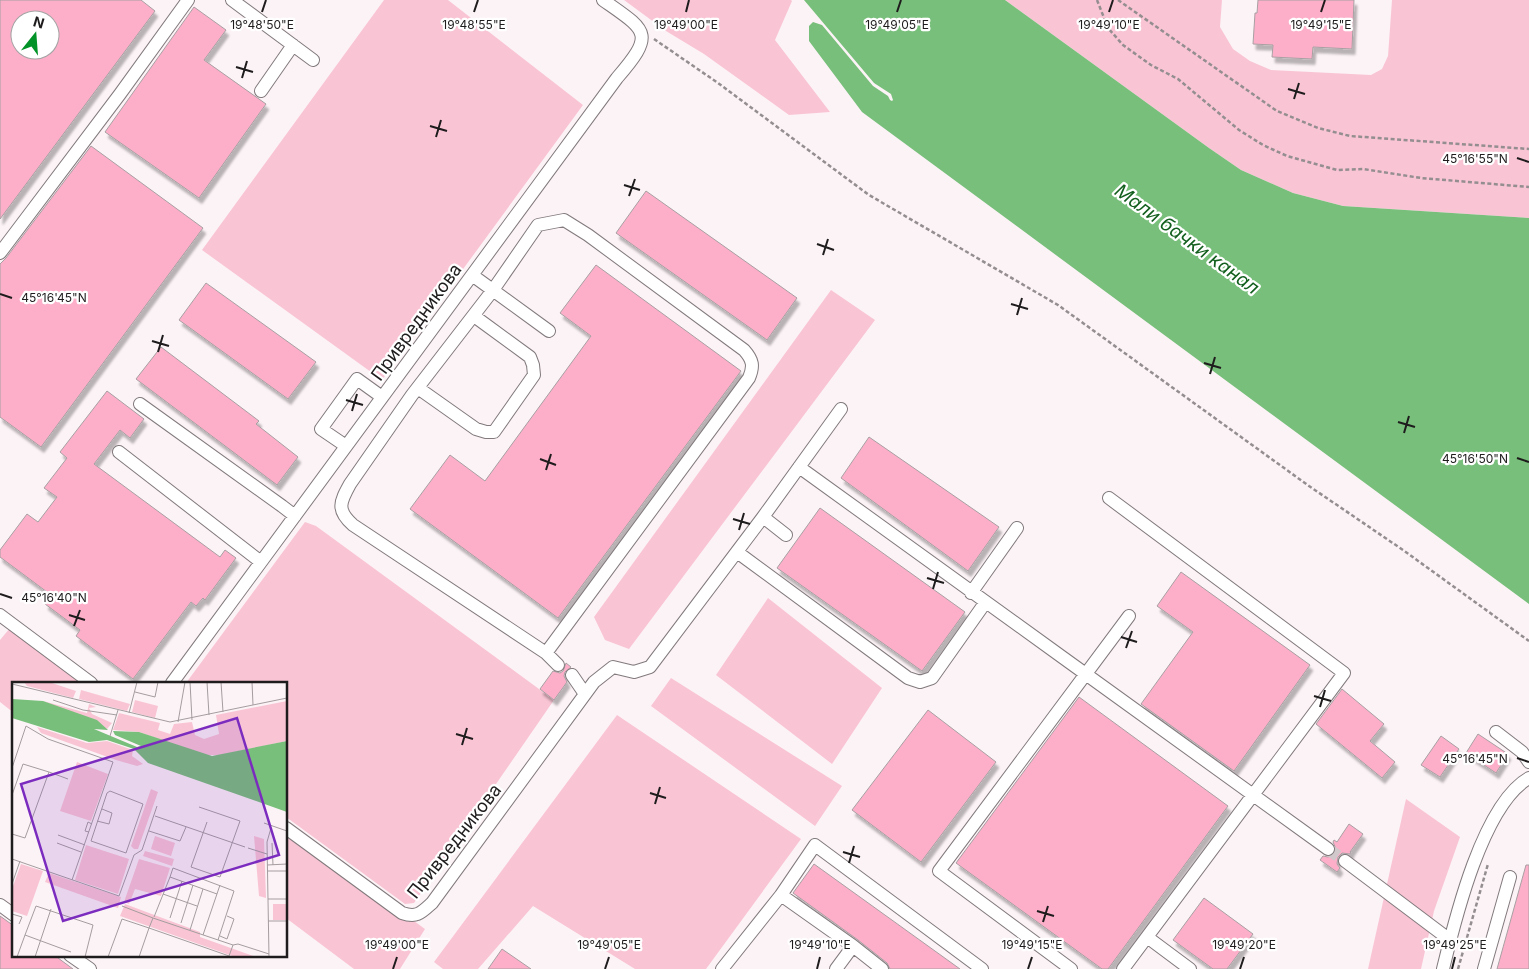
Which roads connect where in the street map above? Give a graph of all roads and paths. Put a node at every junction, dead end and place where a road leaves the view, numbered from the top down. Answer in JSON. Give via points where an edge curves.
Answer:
{"nodes":[{"id":1,"x":188,"y":0,"type":"edge"},
{"id":2,"x":232,"y":0,"type":"edge"},
{"id":3,"x":603,"y":0,"type":"edge"},
{"id":4,"x":1097,"y":0,"type":"edge"},
{"id":5,"x":1118,"y":0,"type":"edge"},
{"id":6,"x":640,"y":30,"type":"junction"},
{"id":7,"x":294,"y":45,"type":"junction"},
{"id":8,"x":314,"y":60,"type":"dead end"},
{"id":9,"x":262,"y":91,"type":"dead end"},
{"id":10,"x":1529,"y":148,"type":"edge"},
{"id":11,"x":1529,"y":187,"type":"edge"},
{"id":12,"x":0,"y":254,"type":"edge"},
{"id":13,"x":472,"y":275,"type":"junction"},
{"id":14,"x":493,"y":290,"type":"junction"},
{"id":15,"x":474,"y":316,"type":"junction"},
{"id":16,"x":549,"y":331,"type":"dead end"},
{"id":17,"x":418,"y":388,"type":"junction"},
{"id":18,"x":382,"y":397,"type":"junction"},
{"id":19,"x":140,"y":404,"type":"dead end"},
{"id":20,"x":841,"y":409,"type":"dead end"},
{"id":21,"x":346,"y":446,"type":"junction"},
{"id":22,"x":119,"y":452,"type":"dead end"},
{"id":23,"x":799,"y":467,"type":"junction"},
{"id":24,"x":1110,"y":498,"type":"dead end"},
{"id":25,"x":295,"y":516,"type":"junction"},
{"id":26,"x":763,"y":517,"type":"junction"},
{"id":27,"x":1017,"y":528,"type":"dead end"},
{"id":28,"x":786,"y":535,"type":"dead end"},
{"id":29,"x":737,"y":552,"type":"junction"},
{"id":30,"x":261,"y":562,"type":"junction"},
{"id":31,"x":971,"y":592,"type":"junction"},
{"id":32,"x":985,"y":603,"type":"junction"},
{"id":33,"x":0,"y":615,"type":"edge"},
{"id":34,"x":1129,"y":616,"type":"dead end"},
{"id":35,"x":1529,"y":641,"type":"edge"},
{"id":36,"x":546,"y":653,"type":"junction"},
{"id":37,"x":558,"y":665,"type":"dead end"},
{"id":38,"x":1086,"y":674,"type":"junction"},
{"id":39,"x":572,"y":676,"type":"dead end"},
{"id":40,"x":90,"y":682,"type":"edge"},
{"id":41,"x":173,"y":682,"type":"edge"},
{"id":42,"x":585,"y":694,"type":"junction"},
{"id":43,"x":1496,"y":732,"type":"dead end"},
{"id":44,"x":1529,"y":762,"type":"edge"},
{"id":45,"x":1529,"y":778,"type":"edge"},
{"id":46,"x":1253,"y":794,"type":"junction"},
{"id":47,"x":288,"y":829,"type":"edge"},
{"id":48,"x":1328,"y":849,"type":"tunnel mouth"},
{"id":49,"x":1345,"y":861,"type":"tunnel mouth"},
{"id":50,"x":1488,"y":864,"type":"dead end"},
{"id":51,"x":1510,"y":877,"type":"dead end"},
{"id":52,"x":781,"y":895,"type":"junction"},
{"id":53,"x":0,"y":905,"type":"edge"},
{"id":54,"x":12,"y":914,"type":"edge"},
{"id":55,"x":1147,"y":937,"type":"junction"},
{"id":56,"x":1450,"y":940,"type":"junction"},
{"id":57,"x":853,"y":946,"type":"junction"},
{"id":58,"x":71,"y":956,"type":"edge"},
{"id":59,"x":90,"y":969,"type":"edge"},
{"id":60,"x":722,"y":969,"type":"edge"},
{"id":61,"x":836,"y":969,"type":"edge"},
{"id":62,"x":882,"y":969,"type":"edge"},
{"id":63,"x":982,"y":969,"type":"edge"},
{"id":64,"x":1071,"y":969,"type":"edge"},
{"id":65,"x":1123,"y":969,"type":"edge"},
{"id":66,"x":1190,"y":969,"type":"edge"},
{"id":67,"x":1443,"y":969,"type":"edge"},
{"id":68,"x":1458,"y":969,"type":"edge"},
{"id":69,"x":1484,"y":969,"type":"edge"}],
"edges":[{"from":1,"to":12,"type":"street"},
{"from":2,"to":7,"type":"street"},
{"from":3,"to":6,"type":"street"},
{"from":4,"to":11,"type":"path","via":[[1108,28],[1123,45],[1178,79],[1239,130],[1287,156],[1337,170],[1363,169],[1421,178]]},
{"from":5,"to":10,"type":"path","via":[[1277,111],[1318,128],[1350,136]]},
{"from":6,"to":13,"type":"street","name":"Привредникова","via":[[643,39],[634,59]]},
{"from":6,"to":35,"type":"path","via":[[718,83],[869,195],[1058,305]]},
{"from":7,"to":8,"type":"street"},
{"from":7,"to":9,"type":"street"},
{"from":13,"to":14,"type":"street"},
{"from":13,"to":18,"type":"street","name":"Привредникова"},
{"from":14,"to":15,"type":"street"},
{"from":14,"to":16,"type":"street"},
{"from":14,"to":36,"type":"street","via":[[538,225],[564,220],[744,350],[751,357],[753,370]]},
{"from":15,"to":17,"type":"street"},
{"from":15,"to":17,"type":"street","via":[[530,357],[533,365],[534,375],[494,432],[476,429]]},
{"from":17,"to":36,"type":"street","via":[[350,484],[342,500],[344,517]]},
{"from":18,"to":21,"type":"street","name":"Привредникова"},
{"from":18,"to":21,"type":"street","via":[[356,379],[321,429]]},
{"from":19,"to":25,"type":"street"},
{"from":20,"to":23,"type":"street"},
{"from":21,"to":25,"type":"street","name":"Привредникова"},
{"from":22,"to":30,"type":"street"},
{"from":23,"to":26,"type":"street"},
{"from":23,"to":31,"type":"street"},
{"from":24,"to":46,"type":"street","via":[[1344,673]]},
{"from":25,"to":30,"type":"street","name":"Привредникова"},
{"from":26,"to":28,"type":"street"},
{"from":26,"to":29,"type":"street"},
{"from":27,"to":31,"type":"street"},
{"from":29,"to":32,"type":"street","via":[[908,678],[920,682],[932,678]]},
{"from":29,"to":42,"type":"street","name":"Привредникова","via":[[650,667],[634,672],[613,667]]},
{"from":30,"to":41,"type":"street","name":"Привредникова"},
{"from":31,"to":32,"type":"street"},
{"from":32,"to":38,"type":"street"},
{"from":33,"to":40,"type":"street"},
{"from":34,"to":38,"type":"street"},
{"from":36,"to":37,"type":"street"},
{"from":38,"to":46,"type":"street"},
{"from":38,"to":64,"type":"street","via":[[939,871]]},
{"from":39,"to":42,"type":"street"},
{"from":42,"to":47,"type":"street","name":"Привредникова","via":[[432,903],[421,913],[412,916],[402,914]]},
{"from":43,"to":44,"type":"street","via":[[1522,752]]},
{"from":45,"to":56,"type":"street","via":[[1513,791],[1482,841]]},
{"from":46,"to":48,"type":"street"},
{"from":46,"to":55,"type":"street"},
{"from":49,"to":56,"type":"street"},
{"from":50,"to":68,"type":"path"},
{"from":51,"to":69,"type":"street"},
{"from":52,"to":57,"type":"street"},
{"from":52,"to":60,"type":"street"},
{"from":52,"to":63,"type":"street","via":[[815,845]]},
{"from":53,"to":54,"type":"street"},
{"from":55,"to":65,"type":"street"},
{"from":55,"to":66,"type":"street"},
{"from":56,"to":67,"type":"street"},
{"from":57,"to":61,"type":"street"},
{"from":57,"to":62,"type":"street"},
{"from":58,"to":59,"type":"street"}]}
